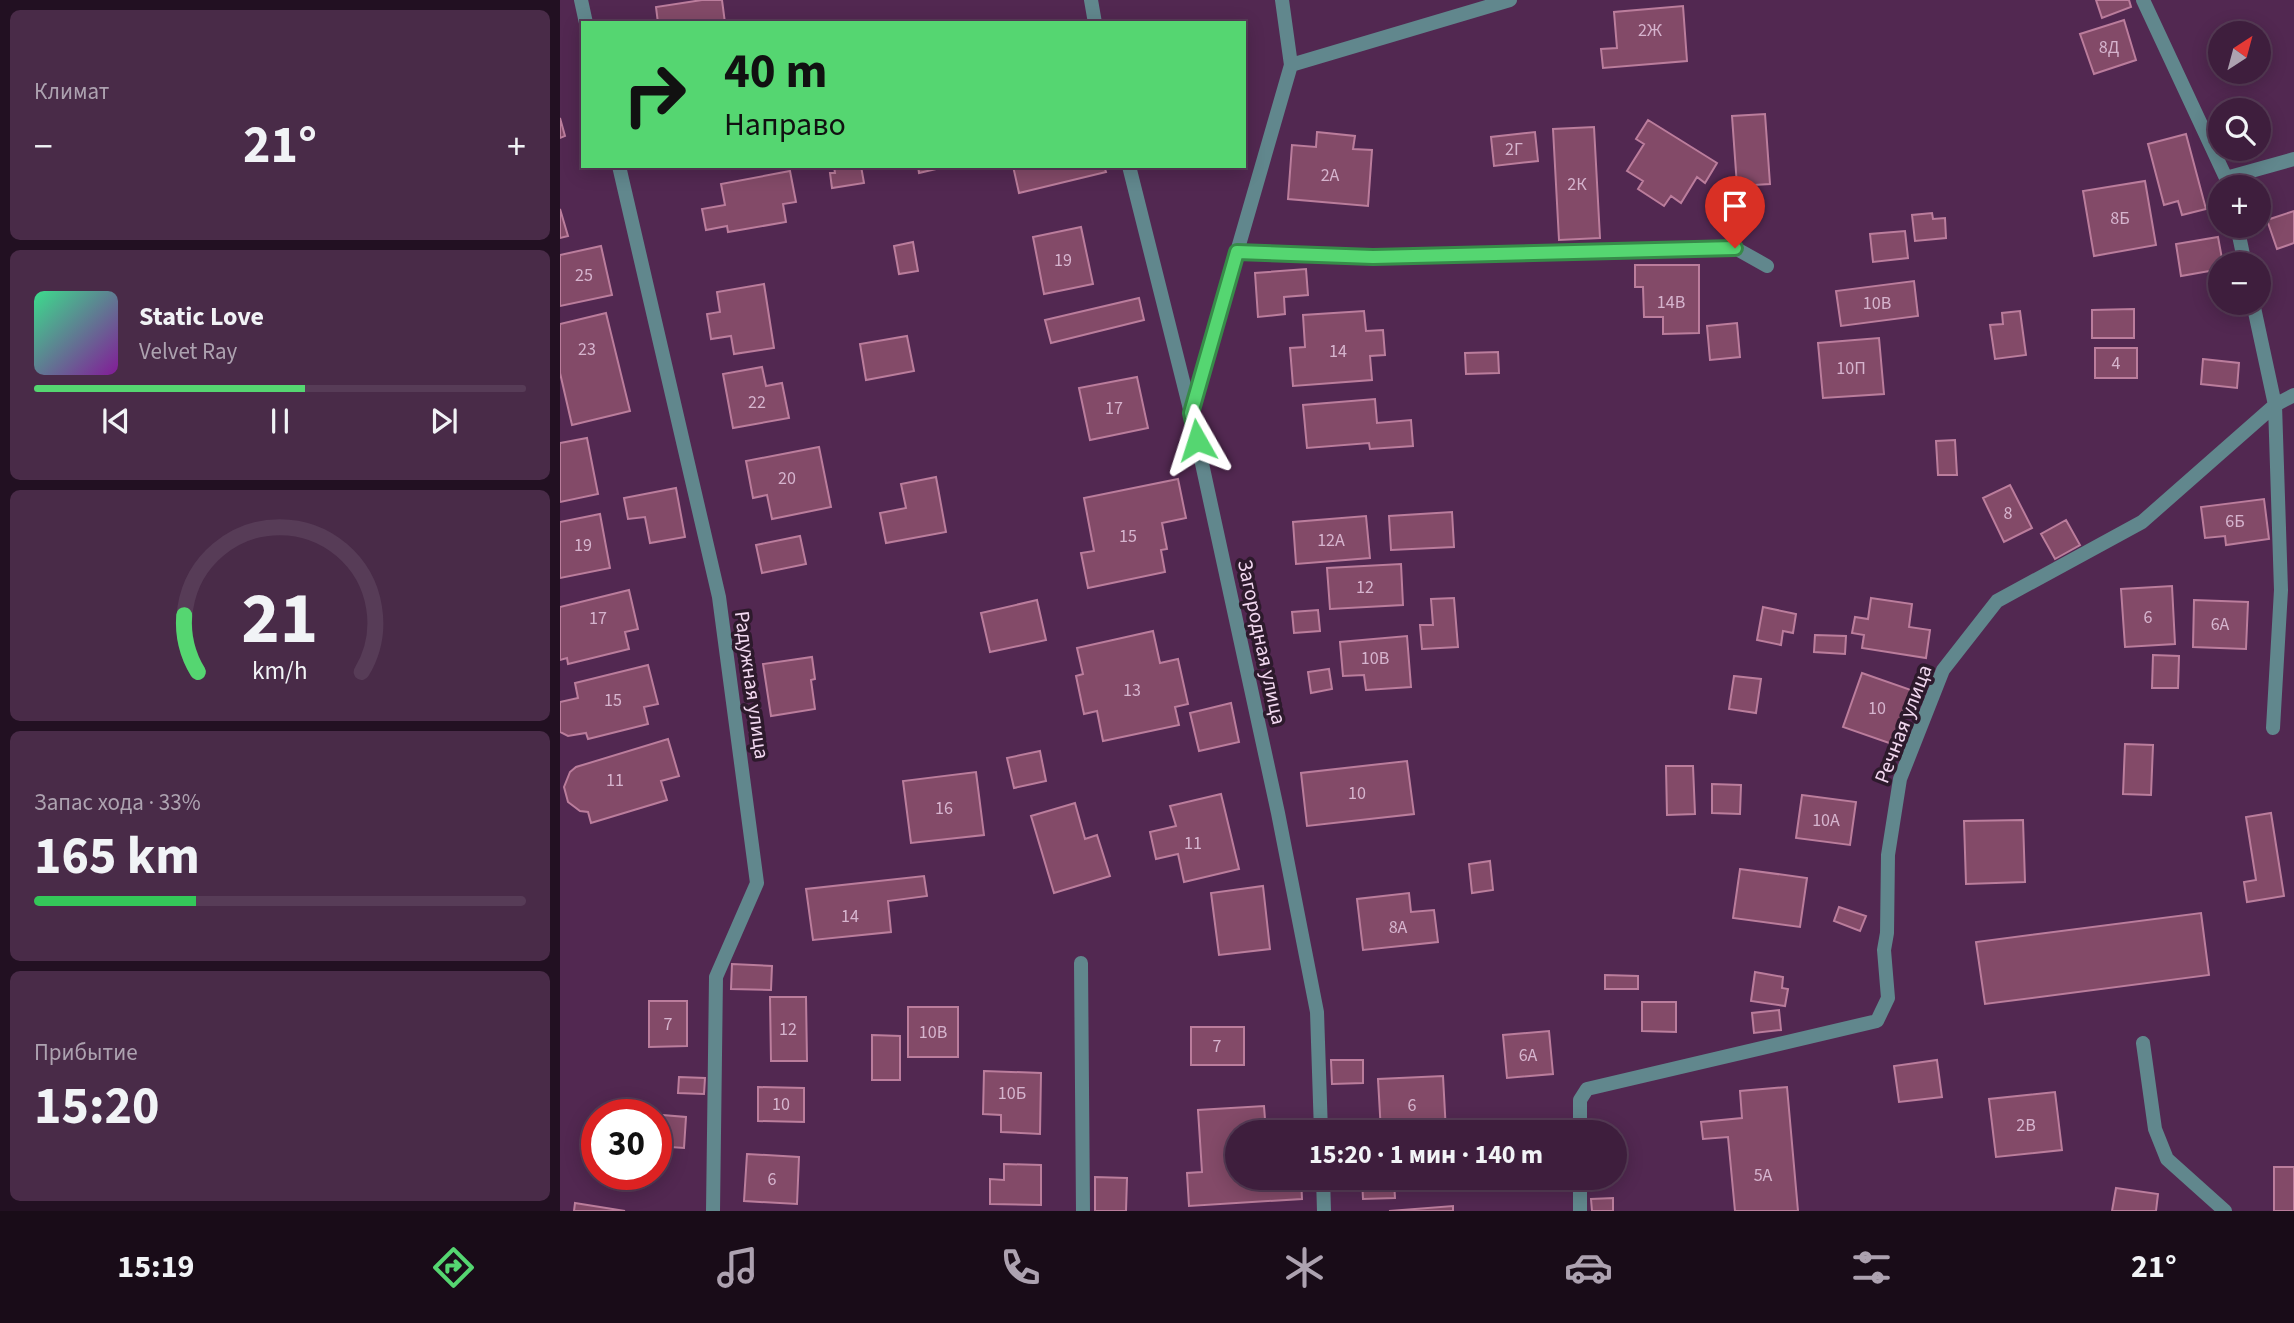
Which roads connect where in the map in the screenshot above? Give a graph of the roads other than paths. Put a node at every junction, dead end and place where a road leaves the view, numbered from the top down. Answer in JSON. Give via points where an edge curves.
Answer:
{"nodes":[{"id":1,"x":581,"y":0,"type":"edge"},
{"id":2,"x":1091,"y":0,"type":"edge"},
{"id":3,"x":1282,"y":0,"type":"edge"},
{"id":4,"x":1510,"y":0,"type":"edge"},
{"id":5,"x":2143,"y":0,"type":"edge"},
{"id":6,"x":586,"y":21,"type":"edge"},
{"id":7,"x":1096,"y":21,"type":"edge"},
{"id":8,"x":1291,"y":65,"type":"junction"},
{"id":9,"x":2294,"y":159,"type":"edge"},
{"id":10,"x":619,"y":168,"type":"edge"},
{"id":11,"x":1130,"y":168,"type":"edge"},
{"id":12,"x":2223,"y":175,"type":"edge"},
{"id":13,"x":2249,"y":175,"type":"edge"},
{"id":14,"x":1237,"y":252,"type":"junction"},
{"id":15,"x":1768,"y":266,"type":"dead end"},
{"id":16,"x":2256,"y":315,"type":"edge"},
{"id":17,"x":2294,"y":395,"type":"edge"},
{"id":18,"x":2275,"y":405,"type":"junction"},
{"id":19,"x":1191,"y":413,"type":"junction"},
{"id":20,"x":2273,"y":727,"type":"dead end"},
{"id":21,"x":1081,"y":963,"type":"dead end"},
{"id":22,"x":2143,"y":1043,"type":"dead end"},
{"id":23,"x":1321,"y":1120,"type":"edge"},
{"id":24,"x":1580,"y":1120,"type":"edge"},
{"id":25,"x":1323,"y":1190,"type":"edge"},
{"id":26,"x":1580,"y":1190,"type":"edge"},
{"id":27,"x":713,"y":1211,"type":"edge"},
{"id":28,"x":1083,"y":1211,"type":"edge"},
{"id":29,"x":1324,"y":1211,"type":"edge"},
{"id":30,"x":1580,"y":1211,"type":"edge"},
{"id":31,"x":2225,"y":1211,"type":"edge"}],
"edges":[{"from":1,"to":6,"type":"street"},
{"from":2,"to":7,"type":"street"},
{"from":3,"to":8,"type":"street"},
{"from":4,"to":8,"type":"street"},
{"from":5,"to":12,"type":"street"},
{"from":8,"to":14,"type":"street"},
{"from":9,"to":13,"type":"street"},
{"from":10,"to":27,"type":"street","name":"Радужная улица","via":[[719,597],[757,883],[716,977]]},
{"from":11,"to":19,"type":"street","name":"Загородная улица"},
{"from":14,"to":15,"type":"street","via":[[1373,257],[1735,248]]},
{"from":14,"to":19,"type":"street"},
{"from":16,"to":18,"type":"street"},
{"from":17,"to":18,"type":"street"},
{"from":18,"to":20,"type":"street","via":[[2281,590]]},
{"from":18,"to":24,"type":"street","name":"Речная улица","via":[[2141,522],[1997,601],[1943,670],[1900,779],[1888,855],[1884,950],[1888,998],[1877,1021],[1587,1089],[1580,1100]]},
{"from":19,"to":23,"type":"street","name":"Загородная улица","via":[[1317,1012]]},
{"from":21,"to":28,"type":"street"},
{"from":22,"to":31,"type":"street","via":[[2155,1129],[2167,1159]]},
{"from":25,"to":29,"type":"street"},
{"from":26,"to":30,"type":"street"}]}
